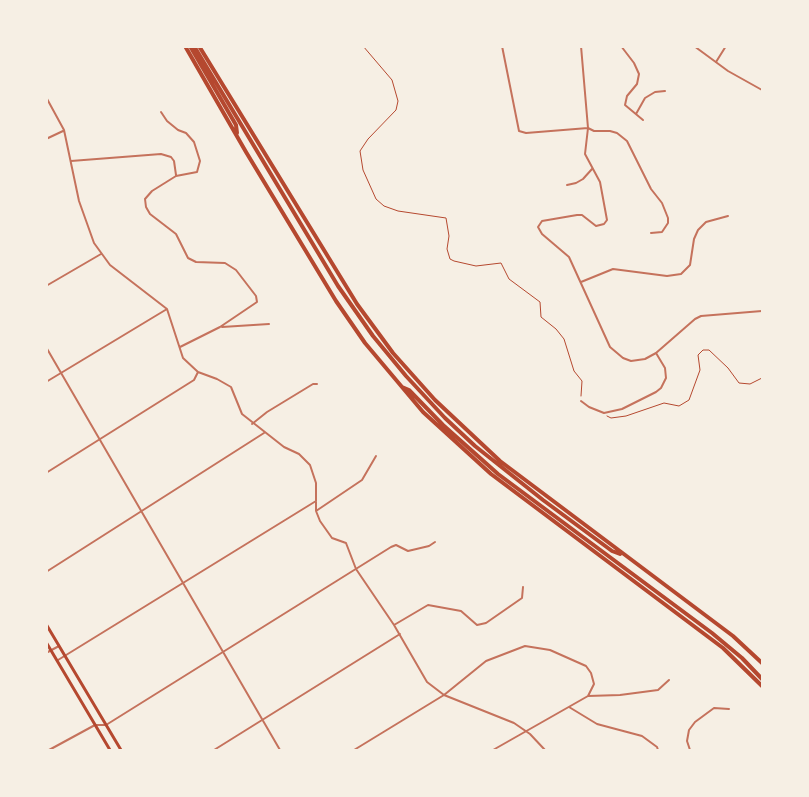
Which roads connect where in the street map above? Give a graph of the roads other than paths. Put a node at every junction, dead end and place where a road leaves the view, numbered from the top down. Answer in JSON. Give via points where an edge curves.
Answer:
{"nodes":[{"id":1,"x":185,"y":46,"type":"edge"},
{"id":2,"x":192,"y":46,"type":"edge"},
{"id":3,"x":200,"y":46,"type":"edge"},
{"id":4,"x":502,"y":46,"type":"edge"},
{"id":5,"x":581,"y":46,"type":"edge"},
{"id":6,"x":621,"y":46,"type":"edge"},
{"id":7,"x":694,"y":46,"type":"edge"},
{"id":8,"x":726,"y":46,"type":"edge"},
{"id":9,"x":716,"y":62,"type":"junction"},
{"id":10,"x":762,"y":85,"type":"edge"},
{"id":11,"x":761,"y":89,"type":"edge"},
{"id":12,"x":665,"y":91,"type":"dead end"},
{"id":13,"x":46,"y":97,"type":"edge"},
{"id":14,"x":161,"y":112,"type":"dead end"},
{"id":15,"x":636,"y":114,"type":"junction"},
{"id":16,"x":643,"y":120,"type":"dead end"},
{"id":17,"x":588,"y":128,"type":"junction"},
{"id":18,"x":64,"y":130,"type":"junction"},
{"id":19,"x":237,"y":136,"type":"junction"},
{"id":20,"x":46,"y":139,"type":"edge"},
{"id":21,"x":71,"y":161,"type":"junction"},
{"id":22,"x":592,"y":169,"type":"junction"},
{"id":23,"x":176,"y":176,"type":"junction"},
{"id":24,"x":567,"y":185,"type":"dead end"},
{"id":25,"x":728,"y":216,"type":"dead end"},
{"id":26,"x":651,"y":233,"type":"dead end"},
{"id":27,"x":102,"y":254,"type":"junction"},
{"id":28,"x":581,"y":282,"type":"junction"},
{"id":29,"x":46,"y":286,"type":"edge"},
{"id":30,"x":167,"y":309,"type":"junction"},
{"id":31,"x":762,"y":311,"type":"edge"},
{"id":32,"x":268,"y":324,"type":"dead end"},
{"id":33,"x":220,"y":327,"type":"junction"},
{"id":34,"x":46,"y":347,"type":"edge"},
{"id":35,"x":180,"y":347,"type":"junction"},
{"id":36,"x":656,"y":353,"type":"junction"},
{"id":37,"x":198,"y":372,"type":"junction"},
{"id":38,"x":61,"y":373,"type":"junction"},
{"id":39,"x":46,"y":382,"type":"edge"},
{"id":40,"x":317,"y":384,"type":"dead end"},
{"id":41,"x":401,"y":387,"type":"junction"},
{"id":42,"x":581,"y":401,"type":"road end"},
{"id":43,"x":252,"y":424,"type":"junction"},
{"id":44,"x":265,"y":433,"type":"junction"},
{"id":45,"x":100,"y":439,"type":"junction"},
{"id":46,"x":376,"y":456,"type":"dead end"},
{"id":47,"x":46,"y":473,"type":"edge"},
{"id":48,"x":316,"y":501,"type":"junction"},
{"id":49,"x":316,"y":510,"type":"junction"},
{"id":50,"x":142,"y":511,"type":"junction"},
{"id":51,"x":435,"y":542,"type":"dead end"},
{"id":52,"x":626,"y":557,"type":"junction"},
{"id":53,"x":356,"y":569,"type":"junction"},
{"id":54,"x":46,"y":572,"type":"edge"},
{"id":55,"x":183,"y":583,"type":"junction"},
{"id":56,"x":523,"y":586,"type":"dead end"},
{"id":57,"x":46,"y":624,"type":"edge"},
{"id":58,"x":394,"y":624,"type":"junction"},
{"id":59,"x":400,"y":634,"type":"junction"},
{"id":60,"x":46,"y":642,"type":"edge"},
{"id":61,"x":59,"y":646,"type":"junction"},
{"id":62,"x":51,"y":650,"type":"junction"},
{"id":63,"x":222,"y":652,"type":"junction"},
{"id":64,"x":46,"y":653,"type":"edge"},
{"id":65,"x":65,"y":656,"type":"junction"},
{"id":66,"x":57,"y":660,"type":"junction"},
{"id":67,"x":762,"y":663,"type":"edge"},
{"id":68,"x":762,"y":679,"type":"edge"},
{"id":69,"x":669,"y":680,"type":"dead end"},
{"id":70,"x":762,"y":687,"type":"edge"},
{"id":71,"x":444,"y":695,"type":"junction"},
{"id":72,"x":588,"y":696,"type":"junction"},
{"id":73,"x":569,"y":707,"type":"junction"},
{"id":74,"x":729,"y":709,"type":"dead end"},
{"id":75,"x":263,"y":721,"type":"junction"},
{"id":76,"x":95,"y":725,"type":"junction"},
{"id":77,"x":106,"y":725,"type":"junction"},
{"id":78,"x":526,"y":731,"type":"junction"},
{"id":79,"x":49,"y":750,"type":"edge"},
{"id":80,"x":110,"y":750,"type":"edge"},
{"id":81,"x":121,"y":750,"type":"edge"},
{"id":82,"x":214,"y":750,"type":"edge"},
{"id":83,"x":280,"y":750,"type":"edge"},
{"id":84,"x":354,"y":750,"type":"edge"},
{"id":85,"x":493,"y":750,"type":"edge"},
{"id":86,"x":545,"y":750,"type":"edge"},
{"id":87,"x":658,"y":750,"type":"edge"},
{"id":88,"x":690,"y":750,"type":"edge"}],
"edges":[{"from":1,"to":19,"type":"highway"},
{"from":2,"to":19,"type":"highway","via":[[236,125]]},
{"from":2,"to":52,"type":"highway","via":[[338,286],[406,376],[491,459],[612,551]]},
{"from":3,"to":52,"type":"highway","via":[[339,277],[393,353],[494,456]]},
{"from":4,"to":17,"type":"street","via":[[521,133]]},
{"from":5,"to":17,"type":"street"},
{"from":6,"to":15,"type":"street","via":[[639,74],[638,84],[624,100]]},
{"from":7,"to":9,"type":"street"},
{"from":8,"to":9,"type":"street"},
{"from":9,"to":11,"type":"street"},
{"from":10,"to":11,"type":"street"},
{"from":12,"to":15,"type":"street","via":[[645,98]]},
{"from":13,"to":18,"type":"street"},
{"from":14,"to":23,"type":"street","via":[[194,142],[200,161],[197,172]]},
{"from":15,"to":16,"type":"street"},
{"from":17,"to":22,"type":"street","via":[[585,154]]},
{"from":17,"to":26,"type":"street","via":[[617,133],[627,141],[668,218],[662,232]]},
{"from":18,"to":20,"type":"street"},
{"from":18,"to":21,"type":"street"},
{"from":19,"to":41,"type":"highway","via":[[336,301]]},
{"from":21,"to":23,"type":"street","via":[[161,154],[174,161]]},
{"from":21,"to":27,"type":"street","via":[[79,201]]},
{"from":22,"to":24,"type":"street","via":[[583,179]]},
{"from":22,"to":28,"type":"street","via":[[602,192],[605,222],[596,226],[582,215],[542,221],[538,227],[566,254]]},
{"from":23,"to":33,"type":"street","via":[[145,199],[150,214],[176,234],[188,258],[225,263],[236,270],[256,296],[257,302]]},
{"from":25,"to":28,"type":"street","via":[[706,222],[698,230],[690,265],[681,274],[667,276],[613,269]]},
{"from":27,"to":29,"type":"street"},
{"from":27,"to":30,"type":"street","via":[[110,265]]},
{"from":28,"to":36,"type":"street","via":[[610,347],[631,361]]},
{"from":30,"to":35,"type":"street"},
{"from":30,"to":38,"type":"street"},
{"from":31,"to":36,"type":"street","via":[[701,316]]},
{"from":32,"to":33,"type":"street"},
{"from":33,"to":35,"type":"street"},
{"from":34,"to":38,"type":"street"},
{"from":35,"to":37,"type":"street","via":[[183,358]]},
{"from":36,"to":42,"type":"street","via":[[665,368],[661,388],[622,409],[604,413]]},
{"from":37,"to":43,"type":"street","via":[[231,387],[242,414]]},
{"from":37,"to":45,"type":"street","via":[[194,380]]},
{"from":38,"to":39,"type":"street"},
{"from":38,"to":45,"type":"street"},
{"from":40,"to":43,"type":"street"},
{"from":41,"to":68,"type":"highway","via":[[410,390],[498,474],[712,633]]},
{"from":41,"to":70,"type":"highway","via":[[446,435],[491,474],[723,648]]},
{"from":43,"to":44,"type":"street"},
{"from":44,"to":48,"type":"street","via":[[299,453],[310,465]]},
{"from":44,"to":50,"type":"street"},
{"from":45,"to":47,"type":"street"},
{"from":45,"to":50,"type":"street"},
{"from":46,"to":49,"type":"street","via":[[362,480]]},
{"from":48,"to":49,"type":"street"},
{"from":48,"to":55,"type":"street"},
{"from":49,"to":53,"type":"street","via":[[332,538],[346,543]]},
{"from":50,"to":54,"type":"street"},
{"from":50,"to":55,"type":"street"},
{"from":51,"to":53,"type":"street","via":[[408,551],[396,546]]},
{"from":52,"to":67,"type":"highway","via":[[733,636]]},
{"from":53,"to":58,"type":"street"},
{"from":53,"to":63,"type":"street"},
{"from":55,"to":63,"type":"street"},
{"from":55,"to":65,"type":"street"},
{"from":56,"to":58,"type":"street","via":[[522,598],[486,623],[477,624],[461,611],[428,605]]},
{"from":57,"to":61,"type":"main road"},
{"from":58,"to":59,"type":"street"},
{"from":59,"to":71,"type":"street","via":[[427,682]]},
{"from":59,"to":75,"type":"street"},
{"from":60,"to":62,"type":"main road"},
{"from":61,"to":62,"type":"street"},
{"from":61,"to":65,"type":"main road"},
{"from":62,"to":64,"type":"street"},
{"from":62,"to":66,"type":"main road"},
{"from":63,"to":75,"type":"street"},
{"from":63,"to":77,"type":"street"},
{"from":65,"to":66,"type":"street"},
{"from":65,"to":77,"type":"main road"},
{"from":66,"to":76,"type":"main road"},
{"from":69,"to":72,"type":"street","via":[[658,690]]},
{"from":71,"to":72,"type":"street","via":[[486,661],[525,646],[550,650],[586,666],[594,684]]},
{"from":71,"to":78,"type":"street"},
{"from":71,"to":84,"type":"street"},
{"from":72,"to":73,"type":"street"},
{"from":73,"to":78,"type":"street"},
{"from":73,"to":87,"type":"street","via":[[597,724],[642,736]]},
{"from":74,"to":88,"type":"street","via":[[714,708],[695,722],[687,741]]},
{"from":75,"to":82,"type":"street"},
{"from":75,"to":83,"type":"street"},
{"from":76,"to":77,"type":"street"},
{"from":76,"to":79,"type":"street"},
{"from":76,"to":80,"type":"main road"},
{"from":77,"to":81,"type":"main road"},
{"from":78,"to":85,"type":"street"},
{"from":78,"to":86,"type":"street"}]}
